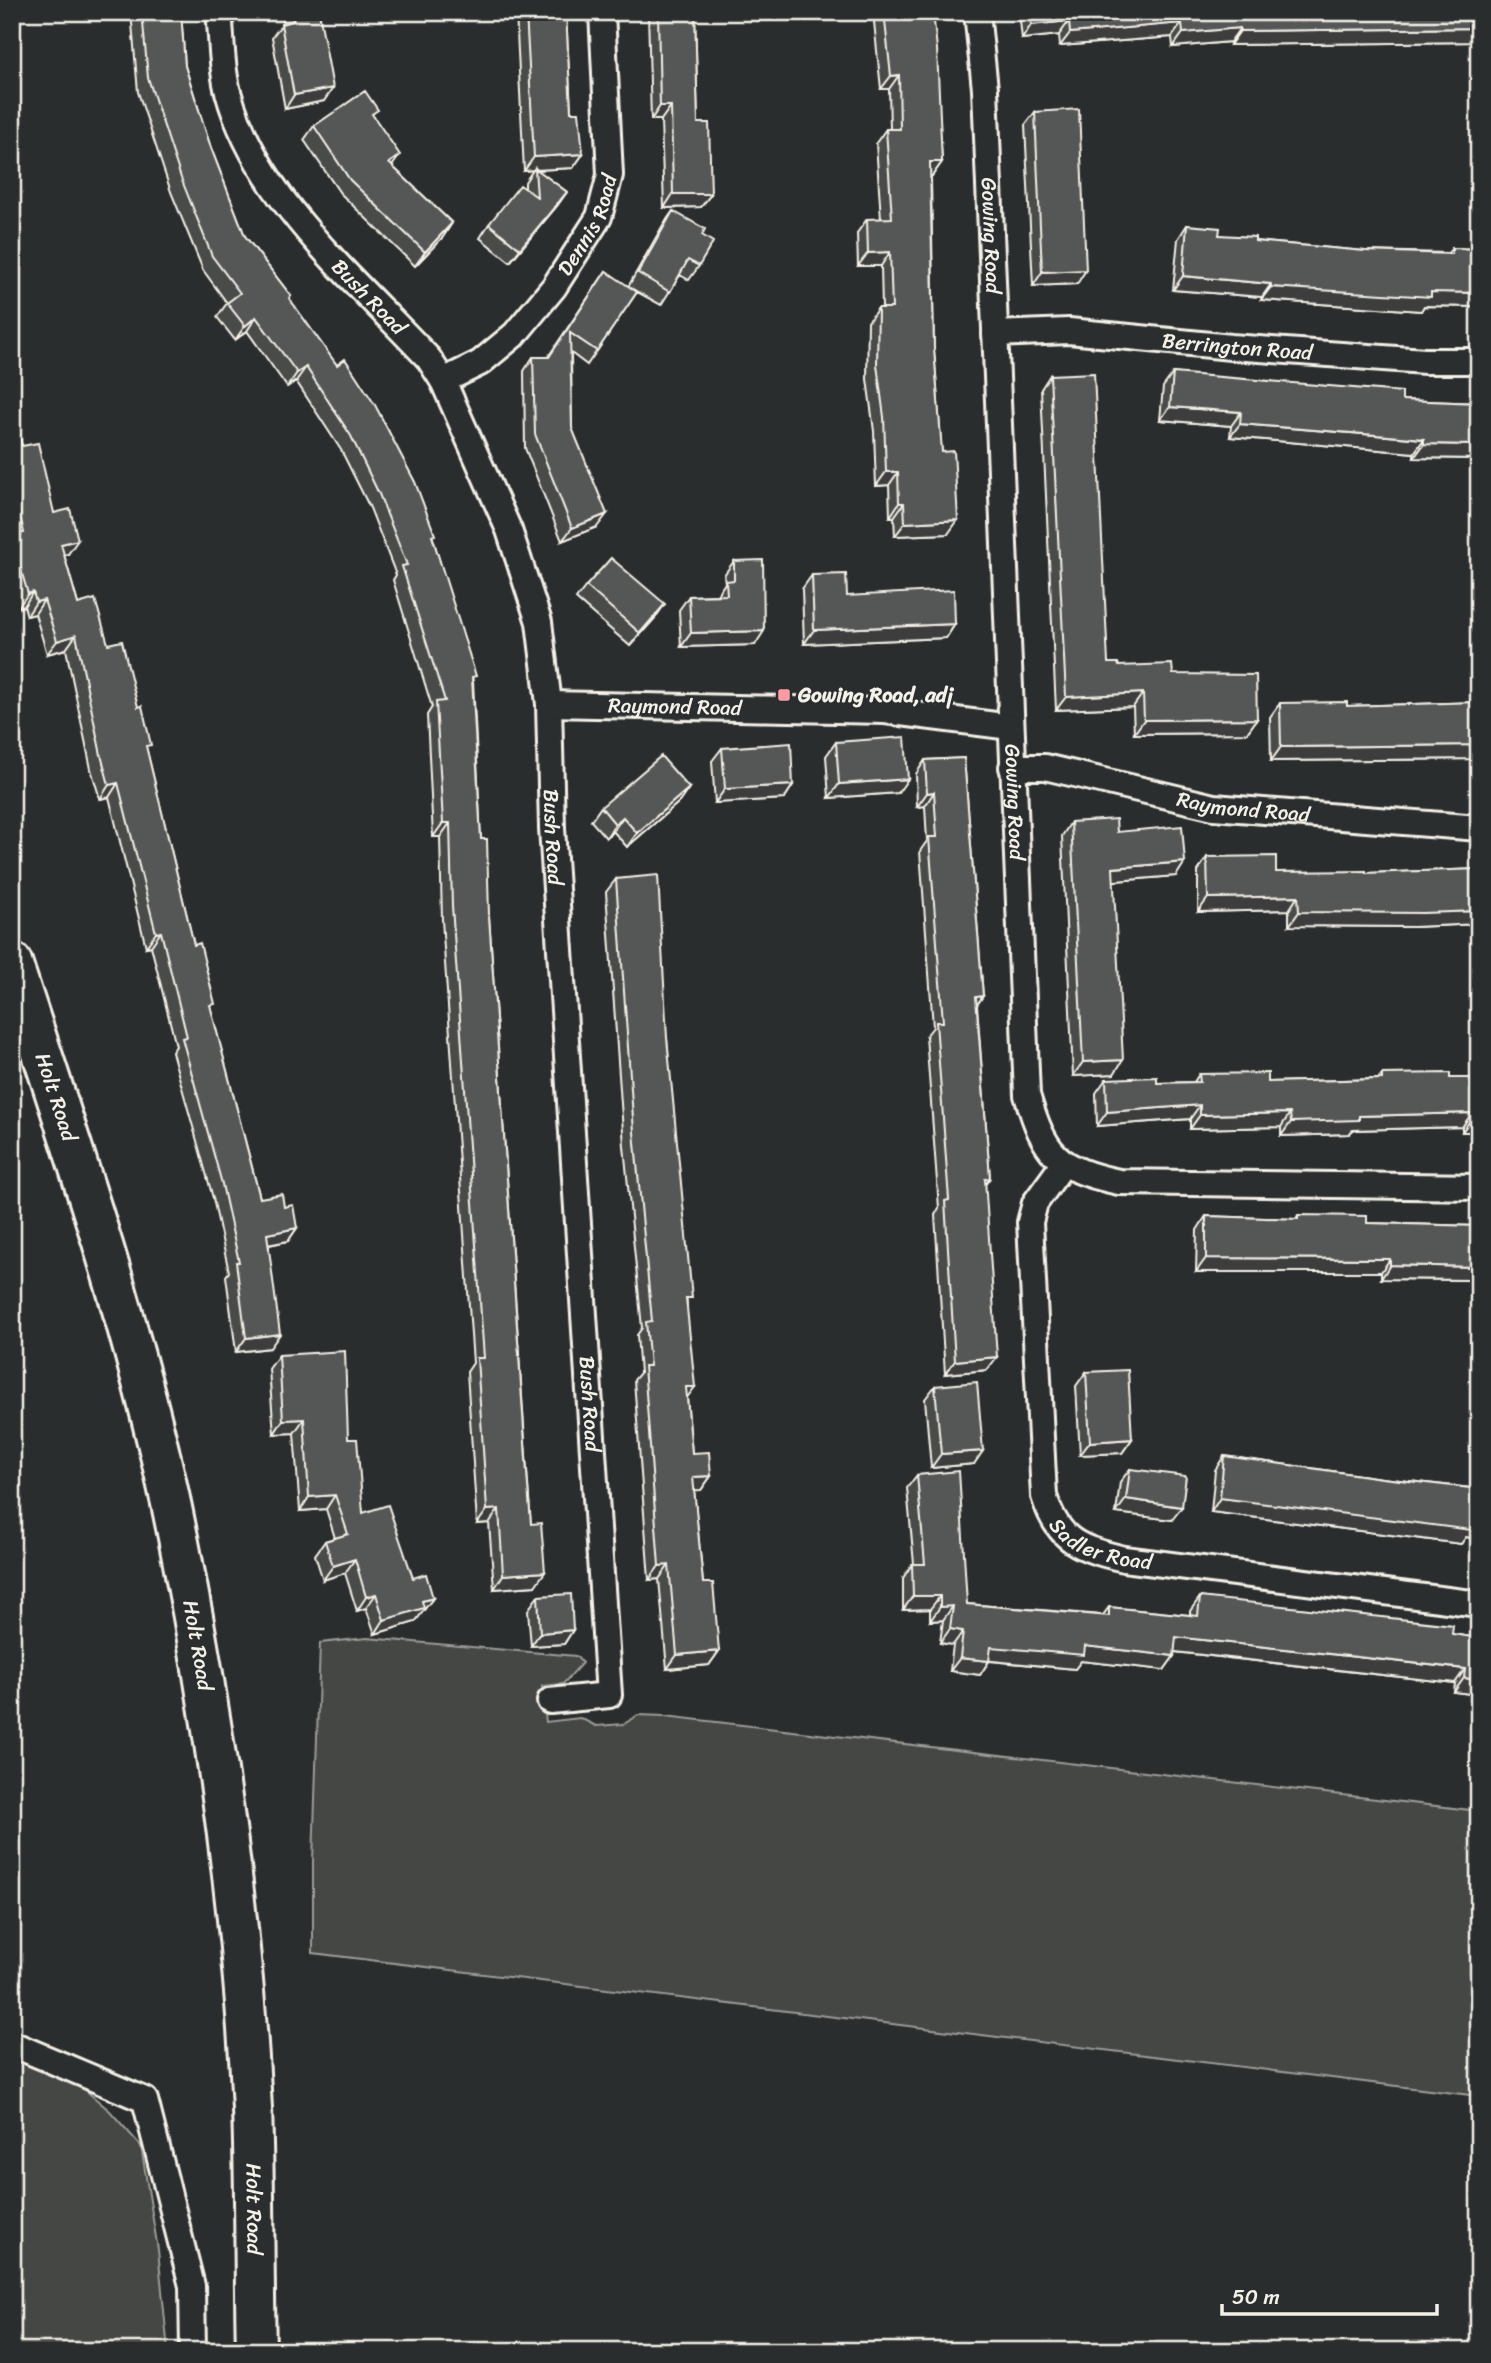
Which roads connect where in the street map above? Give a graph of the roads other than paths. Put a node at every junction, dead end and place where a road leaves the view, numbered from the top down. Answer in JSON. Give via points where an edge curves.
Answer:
{"nodes":[{"id":1,"x":219,"y":12,"type":"edge"},
{"id":2,"x":602,"y":12,"type":"edge"},
{"id":3,"x":977,"y":12,"type":"edge"},
{"id":4,"x":995,"y":334,"type":"junction"},
{"id":5,"x":1479,"y":361,"type":"edge"},
{"id":6,"x":443,"y":381,"type":"junction"},
{"id":7,"x":549,"y":705,"type":"junction"},
{"id":8,"x":1011,"y":726,"type":"junction"},
{"id":9,"x":1012,"y":767,"type":"junction"},
{"id":10,"x":1479,"y":828,"type":"edge"},
{"id":11,"x":12,"y":962,"type":"edge"},
{"id":12,"x":1064,"y":1163,"type":"junction"},
{"id":13,"x":1479,"y":1187,"type":"edge"},
{"id":14,"x":1479,"y":1604,"type":"edge"},
{"id":15,"x":550,"y":1701,"type":"dead end"},
{"id":16,"x":12,"y":2044,"type":"edge"},
{"id":17,"x":193,"y":2351,"type":"edge"},
{"id":18,"x":256,"y":2351,"type":"edge"}],
"edges":[{"from":1,"to":6,"type":"street","name":"Bush Road","via":[[228,90],[248,147],[274,191],[429,359]]},
{"from":2,"to":6,"type":"street","name":"Dennis Road","via":[[610,175],[599,217],[554,288],[515,334],[480,363]]},
{"from":3,"to":4,"type":"street","name":"Gowing Road","via":[[985,89]]},
{"from":4,"to":5,"type":"street","name":"Berrington Road","via":[[1069,331],[1231,347]]},
{"from":4,"to":8,"type":"street","name":"Gowing Road"},
{"from":6,"to":7,"type":"street","name":"Bush Road","via":[[509,530],[534,609]]},
{"from":7,"to":8,"type":"street","name":"Raymond Road","via":[[885,711]]},
{"from":7,"to":15,"type":"street","name":"Bush Road","via":[[552,828],[609,1695]]},
{"from":8,"to":9,"type":"street","name":"Gowing Road"},
{"from":9,"to":10,"type":"street","name":"Raymond Road","via":[[1045,767],[1214,807]]},
{"from":9,"to":12,"type":"street","name":"Gowing Road","via":[[1027,1095],[1046,1146]]},
{"from":11,"to":18,"type":"highway","name":"Holt Road","via":[[72,1142],[146,1397],[182,1557],[220,1779],[239,1956],[251,2108]]},
{"from":12,"to":13,"type":"street","name":"Gowing Road","via":[[1083,1174],[1119,1182]]},
{"from":12,"to":14,"type":"street","name":"Sadler Road","via":[[1035,1203],[1030,1222],[1044,1496],[1051,1518],[1065,1537],[1085,1549],[1124,1559]]},
{"from":16,"to":17,"type":"street","via":[[145,2100],[192,2286]]}]}
